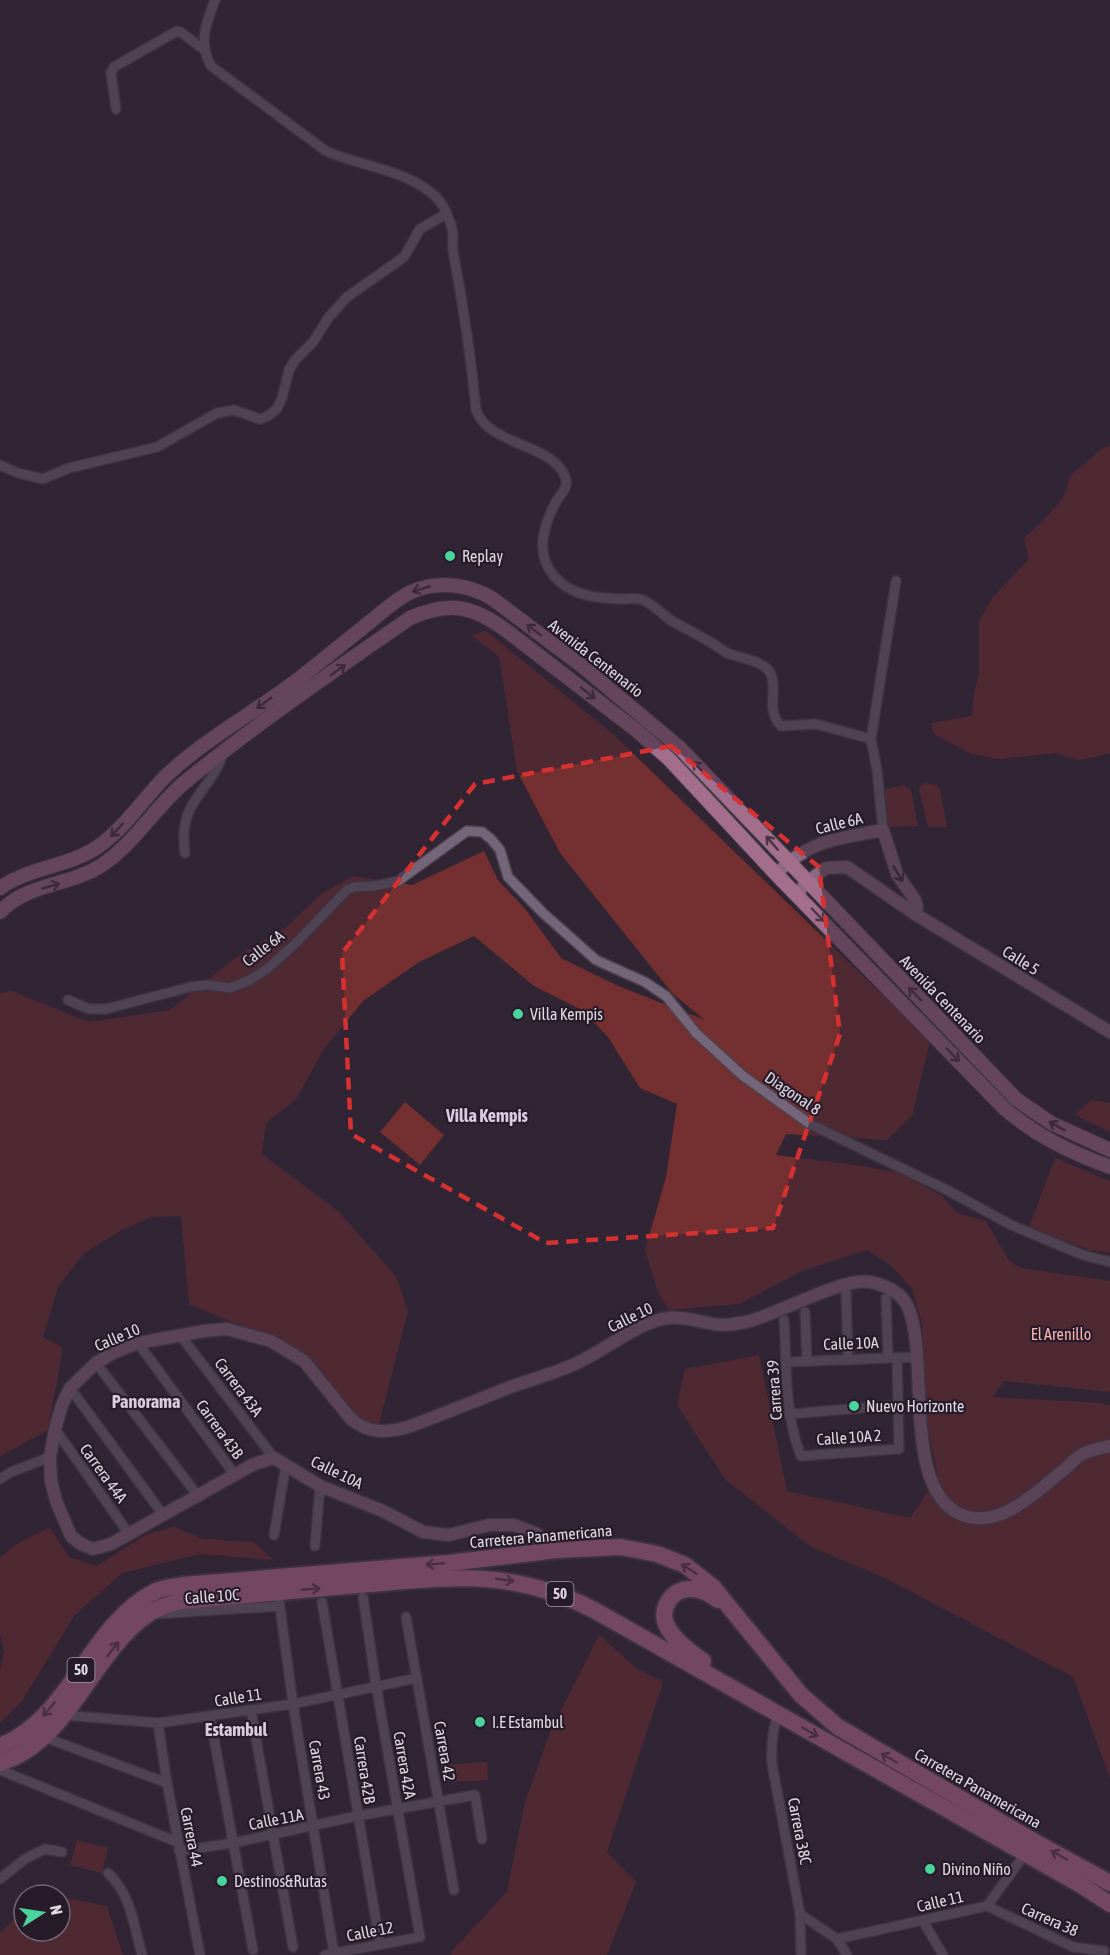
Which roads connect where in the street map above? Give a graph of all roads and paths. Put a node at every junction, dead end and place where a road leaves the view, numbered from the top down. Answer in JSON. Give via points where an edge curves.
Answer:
{"nodes":[{"id":1,"x":215,"y":0,"type":"edge"},
{"id":2,"x":203,"y":49,"type":"junction"},
{"id":3,"x":116,"y":109,"type":"dead end"},
{"id":4,"x":446,"y":214,"type":"junction"},
{"id":5,"x":0,"y":465,"type":"edge"},
{"id":6,"x":896,"y":581,"type":"dead end"},
{"id":7,"x":871,"y":739,"type":"junction"},
{"id":8,"x":224,"y":751,"type":"junction"},
{"id":9,"x":726,"y":796,"type":"junction"},
{"id":10,"x":714,"y":807,"type":"junction"},
{"id":11,"x":883,"y":830,"type":"junction"},
{"id":12,"x":185,"y":853,"type":"dead end"},
{"id":13,"x":789,"y":862,"type":"junction"},
{"id":14,"x":776,"y":874,"type":"junction"},
{"id":15,"x":508,"y":877,"type":"joint"},
{"id":16,"x":807,"y":882,"type":"junction"},
{"id":17,"x":0,"y":888,"type":"edge"},
{"id":18,"x":797,"y":894,"type":"junction"},
{"id":19,"x":0,"y":912,"type":"edge"},
{"id":20,"x":915,"y":914,"type":"junction"},
{"id":21,"x":69,"y":1000,"type":"dead end"},
{"id":22,"x":1110,"y":1032,"type":"edge"},
{"id":23,"x":1110,"y":1150,"type":"edge"},
{"id":24,"x":1110,"y":1167,"type":"edge"},
{"id":25,"x":1110,"y":1262,"type":"edge"},
{"id":26,"x":846,"y":1288,"type":"dead end"},
{"id":27,"x":886,"y":1298,"type":"dead end"},
{"id":28,"x":805,"y":1312,"type":"dead end"},
{"id":29,"x":784,"y":1320,"type":"dead end"},
{"id":30,"x":180,"y":1335,"type":"junction"},
{"id":31,"x":138,"y":1343,"type":"junction"},
{"id":32,"x":917,"y":1357,"type":"junction"},
{"id":33,"x":892,"y":1358,"type":"junction"},
{"id":34,"x":848,"y":1360,"type":"junction"},
{"id":35,"x":807,"y":1361,"type":"junction"},
{"id":36,"x":787,"y":1362,"type":"junction"},
{"id":37,"x":96,"y":1363,"type":"junction"},
{"id":38,"x":70,"y":1388,"type":"junction"},
{"id":39,"x":899,"y":1405,"type":"junction"},
{"id":40,"x":789,"y":1414,"type":"junction"},
{"id":41,"x":55,"y":1429,"type":"junction"},
{"id":42,"x":1110,"y":1446,"type":"edge"},
{"id":43,"x":801,"y":1456,"type":"joint"},
{"id":44,"x":50,"y":1457,"type":"junction"},
{"id":45,"x":274,"y":1458,"type":"junction"},
{"id":46,"x":286,"y":1464,"type":"junction"},
{"id":47,"x":235,"y":1475,"type":"junction"},
{"id":48,"x":0,"y":1479,"type":"edge"},
{"id":49,"x":320,"y":1486,"type":"junction"},
{"id":50,"x":199,"y":1497,"type":"junction"},
{"id":51,"x":164,"y":1516,"type":"junction"},
{"id":52,"x":129,"y":1534,"type":"junction"},
{"id":53,"x":274,"y":1535,"type":"dead end"},
{"id":54,"x":315,"y":1546,"type":"dead end"},
{"id":55,"x":557,"y":1550,"type":"junction"},
{"id":56,"x":363,"y":1597,"type":"dead end"},
{"id":57,"x":279,"y":1599,"type":"junction"},
{"id":58,"x":322,"y":1602,"type":"dead end"},
{"id":59,"x":406,"y":1617,"type":"dead end"},
{"id":60,"x":742,"y":1623,"type":"junction"},
{"id":61,"x":417,"y":1678,"type":"junction"},
{"id":62,"x":376,"y":1685,"type":"junction"},
{"id":63,"x":740,"y":1690,"type":"junction"},
{"id":64,"x":337,"y":1695,"type":"junction"},
{"id":65,"x":293,"y":1704,"type":"junction"},
{"id":66,"x":251,"y":1710,"type":"junction"},
{"id":67,"x":778,"y":1714,"type":"junction"},
{"id":68,"x":62,"y":1715,"type":"junction"},
{"id":69,"x":210,"y":1717,"type":"junction"},
{"id":70,"x":158,"y":1723,"type":"junction"},
{"id":71,"x":44,"y":1737,"type":"junction"},
{"id":72,"x":0,"y":1746,"type":"edge"},
{"id":73,"x":0,"y":1763,"type":"edge"},
{"id":74,"x":0,"y":1770,"type":"edge"},
{"id":75,"x":166,"y":1783,"type":"junction"},
{"id":76,"x":439,"y":1801,"type":"junction"},
{"id":77,"x":398,"y":1808,"type":"junction"},
{"id":78,"x":357,"y":1816,"type":"junction"},
{"id":79,"x":314,"y":1826,"type":"junction"},
{"id":80,"x":273,"y":1834,"type":"junction"},
{"id":81,"x":482,"y":1839,"type":"dead end"},
{"id":82,"x":233,"y":1843,"type":"junction"},
{"id":83,"x":178,"y":1846,"type":"junction"},
{"id":84,"x":62,"y":1852,"type":"dead end"},
{"id":85,"x":1025,"y":1854,"type":"junction"},
{"id":86,"x":108,"y":1873,"type":"dead end"},
{"id":87,"x":0,"y":1880,"type":"edge"},
{"id":88,"x":1110,"y":1883,"type":"edge"},
{"id":89,"x":454,"y":1890,"type":"dead end"},
{"id":90,"x":1110,"y":1904,"type":"edge"},
{"id":91,"x":987,"y":1906,"type":"junction"},
{"id":92,"x":800,"y":1914,"type":"junction"},
{"id":93,"x":923,"y":1921,"type":"junction"},
{"id":94,"x":420,"y":1937,"type":"joint"},
{"id":95,"x":837,"y":1939,"type":"junction"},
{"id":96,"x":1110,"y":1941,"type":"edge"},
{"id":97,"x":293,"y":1947,"type":"dead end"},
{"id":98,"x":376,"y":1948,"type":"edge"},
{"id":99,"x":253,"y":1950,"type":"dead end"},
{"id":100,"x":1103,"y":1953,"type":"edge"},
{"id":101,"x":328,"y":1954,"type":"edge"},
{"id":102,"x":142,"y":1955,"type":"edge"},
{"id":103,"x":200,"y":1955,"type":"edge"},
{"id":104,"x":801,"y":1955,"type":"edge"},
{"id":105,"x":847,"y":1955,"type":"edge"},
{"id":106,"x":943,"y":1955,"type":"edge"}],
"edges":[{"from":1,"to":2,"type":"street","via":[[205,26]]},
{"from":2,"to":3,"type":"street","via":[[177,31],[114,67],[111,73]]},
{"from":2,"to":4,"type":"street","via":[[211,66],[326,151],[415,182],[438,198]]},
{"from":4,"to":5,"type":"street","via":[[420,229],[404,257],[347,297],[329,317],[295,360],[277,409],[268,416],[260,419],[234,410],[217,413],[157,447],[69,468],[43,479]]},
{"from":4,"to":7,"type":"street","via":[[453,232],[479,417],[519,446],[539,451],[566,478],[566,486],[543,530],[542,548],[554,576],[584,595],[641,599],[726,652],[759,664],[769,671],[774,719],[781,726],[816,724]]},
{"from":6,"to":7,"type":"street"},
{"from":7,"to":11,"type":"street"},
{"from":8,"to":10,"type":"main road","name":"Avenida Centenario","one_way":true,"via":[[410,618],[429,610],[456,607],[489,618],[636,730]]},
{"from":8,"to":12,"type":"street","via":[[217,771],[187,813]]},
{"from":19,"to":8,"type":"main road","name":"Avenida Centenario","one_way":true,"via":[[17,897],[102,865],[126,846],[183,784]]},
{"from":9,"to":10,"type":"main road"},
{"from":13,"to":9,"type":"main road","name":"Avenida Centenario","one_way":true},
{"from":9,"to":17,"type":"main road","name":"Avenida Centenario","one_way":true,"via":[[644,716],[493,599],[465,586],[435,585],[397,600],[299,679],[189,756],[98,847]]},
{"from":10,"to":14,"type":"main road","name":"Avenida Centenario"},
{"from":11,"to":13,"type":"street","name":"Calle 6A","via":[[817,844]]},
{"from":11,"to":20,"type":"street","one_way":true,"via":[[897,874],[915,900]]},
{"from":13,"to":14,"type":"street","name":"Calle 6A"},
{"from":13,"to":16,"type":"main road","name":"Avenida Centenario"},
{"from":14,"to":18,"type":"main road","name":"Avenida Centenario"},
{"from":15,"to":21,"type":"street","name":"Calle 6A","via":[[500,850],[491,839],[482,832],[467,831],[398,881],[347,890],[295,944],[248,981],[230,988],[190,987],[106,1009],[89,1009]]},
{"from":15,"to":25,"type":"street","name":"Diagonal 8","via":[[596,960],[666,996],[696,1034],[743,1076],[810,1124],[1011,1225]]},
{"from":16,"to":18,"type":"street","name":"Calle 5"},
{"from":16,"to":20,"type":"street","name":"Calle 5","via":[[826,868],[847,867]]},
{"from":23,"to":16,"type":"main road","name":"Avenida Centenario","one_way":true,"via":[[1051,1123],[1016,1098]]},
{"from":18,"to":24,"type":"main road","name":"Avenida Centenario","one_way":true,"via":[[1022,1124],[1059,1147]]},
{"from":20,"to":22,"type":"street","name":"Calle 5"},
{"from":26,"to":34,"type":"street"},
{"from":27,"to":33,"type":"street"},
{"from":28,"to":35,"type":"street"},
{"from":29,"to":36,"type":"street","name":"Carrera 39"},
{"from":30,"to":31,"type":"street","name":"Calle 10"},
{"from":30,"to":32,"type":"street","name":"Calle 10","via":[[227,1329],[271,1341],[304,1361],[351,1419],[372,1431],[387,1432],[572,1366],[646,1324],[664,1318],[724,1325],[747,1322],[819,1294],[867,1282],[887,1287],[908,1307]]},
{"from":30,"to":45,"type":"street","name":"Carrera 43A"},
{"from":31,"to":37,"type":"street","name":"Calle 10"},
{"from":31,"to":47,"type":"street","name":"Carrera 43B"},
{"from":32,"to":33,"type":"street","name":"Calle 10A"},
{"from":32,"to":42,"type":"street","name":"Calle 10","via":[[922,1442],[928,1468],[935,1492],[956,1512],[970,1518],[994,1518],[1020,1505],[1081,1455]]},
{"from":33,"to":34,"type":"street","name":"Calle 10A"},
{"from":33,"to":39,"type":"street"},
{"from":34,"to":35,"type":"street","name":"Calle 10A"},
{"from":35,"to":36,"type":"street","name":"Calle 10A"},
{"from":36,"to":40,"type":"street","name":"Carrera 39"},
{"from":37,"to":38,"type":"street","name":"Calle 10"},
{"from":37,"to":50,"type":"street"},
{"from":38,"to":41,"type":"street","name":"Calle 10"},
{"from":38,"to":51,"type":"street"},
{"from":39,"to":40,"type":"street"},
{"from":39,"to":43,"type":"street","name":"Calle 10A 2","via":[[899,1449]]},
{"from":40,"to":43,"type":"street","name":"Carrera 39"},
{"from":41,"to":44,"type":"street","name":"Calle 10"},
{"from":41,"to":52,"type":"street","name":"Carrera 44A"},
{"from":44,"to":48,"type":"street"},
{"from":44,"to":52,"type":"street","name":"Calle 10","via":[[56,1501],[71,1536],[93,1548]]},
{"from":45,"to":46,"type":"street","name":"Calle 10A"},
{"from":45,"to":47,"type":"street"},
{"from":46,"to":49,"type":"street","name":"Calle 10A"},
{"from":46,"to":53,"type":"street"},
{"from":47,"to":50,"type":"street"},
{"from":49,"to":54,"type":"street"},
{"from":49,"to":55,"type":"street","name":"Calle 10A","via":[[423,1532],[449,1535],[489,1525],[514,1525],[535,1533]]},
{"from":50,"to":51,"type":"street"},
{"from":51,"to":52,"type":"street"},
{"from":60,"to":55,"type":"highway","name":"Carretera Panamericana","number":"50","one_way":true,"via":[[713,1587],[685,1565],[657,1554],[621,1547]]},
{"from":55,"to":72,"type":"highway","name":"Carretera Panamericana","number":"50","one_way":true,"via":[[158,1590],[121,1618],[28,1731]]},
{"from":56,"to":62,"type":"street","name":"Carrera 42A"},
{"from":57,"to":63,"type":"highway","name":"Carretera Panamericana","number":"50","one_way":true,"via":[[466,1577],[528,1584],[569,1597]]},
{"from":57,"to":65,"type":"street","name":"Carrera 43"},
{"from":68,"to":57,"type":"highway","name":"Carretera Panamericana","number":"50","one_way":true,"via":[[123,1637],[162,1606],[181,1601]]},
{"from":58,"to":64,"type":"street","name":"Carrera 42B"},
{"from":59,"to":61,"type":"street","name":"Carrera 42"},
{"from":60,"to":63,"type":"highway","via":[[711,1595],[691,1589],[676,1593],[664,1613],[666,1624],[678,1640]]},
{"from":88,"to":60,"type":"highway","name":"Carretera Panamericana","number":"50","one_way":true,"via":[[838,1727],[801,1695]]},
{"from":61,"to":62,"type":"street","name":"Calle 11"},
{"from":61,"to":76,"type":"street","name":"Carrera 42"},
{"from":62,"to":64,"type":"street","name":"Calle 11"},
{"from":62,"to":77,"type":"street","name":"Carrera 42A"},
{"from":63,"to":67,"type":"highway","name":"Carretera Panamericana","number":"50"},
{"from":64,"to":65,"type":"street","name":"Calle 11"},
{"from":64,"to":78,"type":"street","name":"Carrera 42B"},
{"from":65,"to":66,"type":"street","name":"Calle 11"},
{"from":65,"to":79,"type":"street","name":"Carrera 43"},
{"from":66,"to":69,"type":"street","name":"Calle 11"},
{"from":66,"to":80,"type":"street"},
{"from":67,"to":85,"type":"highway","name":"Carretera Panamericana","number":"50","one_way":true},
{"from":67,"to":92,"type":"street","name":"Carrera 38C","via":[[771,1744],[772,1764]]},
{"from":68,"to":70,"type":"street","name":"Calle 11"},
{"from":68,"to":71,"type":"highway","name":"Carretera Panamericana","number":"50"},
{"from":69,"to":70,"type":"street","name":"Calle 11"},
{"from":69,"to":82,"type":"street"},
{"from":70,"to":75,"type":"street","name":"Carrera 44"},
{"from":71,"to":73,"type":"highway","name":"Carretera Panamericana","number":"50","via":[[27,1751]]},
{"from":71,"to":75,"type":"street"},
{"from":74,"to":83,"type":"street"},
{"from":75,"to":83,"type":"street","name":"Carrera 44"},
{"from":76,"to":77,"type":"street","name":"Calle 11A"},
{"from":76,"to":81,"type":"street","name":"Calle 11A","via":[[475,1795]]},
{"from":76,"to":89,"type":"street","name":"Carrera 42"},
{"from":77,"to":78,"type":"street","name":"Calle 11A"},
{"from":77,"to":94,"type":"street","name":"Carrera 42A"},
{"from":78,"to":79,"type":"street","name":"Calle 11A"},
{"from":78,"to":98,"type":"street","name":"Carrera 42B"},
{"from":79,"to":80,"type":"street","name":"Calle 11A"},
{"from":79,"to":101,"type":"street","name":"Carrera 43"},
{"from":80,"to":82,"type":"street","name":"Calle 11A"},
{"from":80,"to":97,"type":"street"},
{"from":82,"to":83,"type":"street","name":"Calle 11A"},
{"from":82,"to":99,"type":"street"},
{"from":83,"to":103,"type":"street","name":"Carrera 44"},
{"from":84,"to":87,"type":"street","via":[[45,1849],[25,1858]]},
{"from":85,"to":90,"type":"highway","name":"Carretera Panamericana","number":"50"},
{"from":85,"to":91,"type":"street","name":"Calle 11"},
{"from":86,"to":102,"type":"street","via":[[127,1897]]},
{"from":91,"to":93,"type":"street","name":"Calle 11"},
{"from":91,"to":100,"type":"street","name":"Carrera 38","via":[[1073,1947]]},
{"from":92,"to":95,"type":"street"},
{"from":92,"to":104,"type":"street","name":"Carrera 38C"},
{"from":93,"to":95,"type":"street","name":"Calle 11"},
{"from":93,"to":106,"type":"street"},
{"from":94,"to":98,"type":"street","name":"Calle 12"},
{"from":95,"to":105,"type":"street"},
{"from":96,"to":100,"type":"street"},
{"from":98,"to":101,"type":"street","name":"Calle 12"}]}
